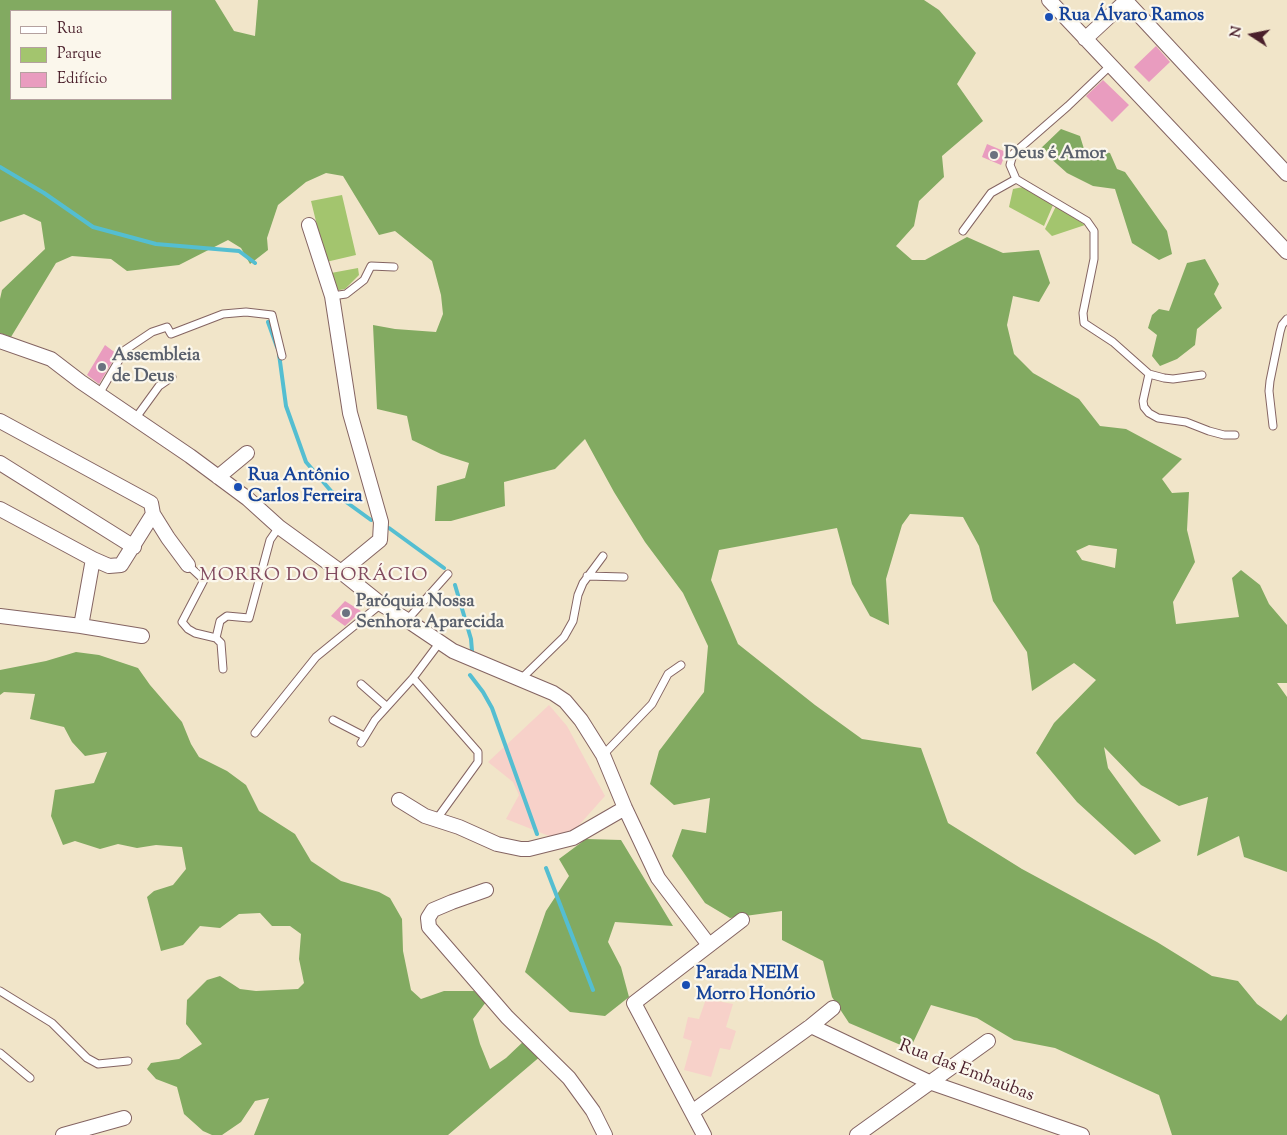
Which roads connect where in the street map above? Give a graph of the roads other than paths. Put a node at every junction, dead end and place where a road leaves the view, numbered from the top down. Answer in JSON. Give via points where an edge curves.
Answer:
{"nodes":[{"id":1,"x":1049,"y":0,"type":"edge"},
{"id":2,"x":1126,"y":0,"type":"edge"},
{"id":3,"x":1085,"y":39,"type":"junction"},
{"id":4,"x":1110,"y":65,"type":"junction"},
{"id":5,"x":1287,"y":174,"type":"edge"},
{"id":6,"x":1016,"y":179,"type":"junction"},
{"id":7,"x":309,"y":225,"type":"dead end"},
{"id":8,"x":963,"y":231,"type":"dead end"},
{"id":9,"x":1287,"y":252,"type":"edge"},
{"id":10,"x":394,"y":267,"type":"dead end"},
{"id":11,"x":332,"y":296,"type":"junction"},
{"id":12,"x":1287,"y":319,"type":"edge"},
{"id":13,"x":0,"y":342,"type":"edge"},
{"id":14,"x":282,"y":356,"type":"dead end"},
{"id":15,"x":1149,"y":374,"type":"junction"},
{"id":16,"x":1202,"y":375,"type":"dead end"},
{"id":17,"x":172,"y":377,"type":"dead end"},
{"id":18,"x":99,"y":394,"type":"junction"},
{"id":19,"x":135,"y":420,"type":"junction"},
{"id":20,"x":0,"y":421,"type":"edge"},
{"id":21,"x":1273,"y":426,"type":"dead end"},
{"id":22,"x":1235,"y":435,"type":"dead end"},
{"id":23,"x":247,"y":453,"type":"dead end"},
{"id":24,"x":0,"y":463,"type":"edge"},
{"id":25,"x":218,"y":477,"type":"junction"},
{"id":26,"x":0,"y":509,"type":"edge"},
{"id":27,"x":153,"y":514,"type":"junction"},
{"id":28,"x":279,"y":528,"type":"junction"},
{"id":29,"x":134,"y":546,"type":"junction"},
{"id":30,"x":603,"y":556,"type":"dead end"},
{"id":31,"x":93,"y":559,"type":"junction"},
{"id":32,"x":188,"y":565,"type":"joint"},
{"id":33,"x":341,"y":572,"type":"junction"},
{"id":34,"x":448,"y":574,"type":"dead end"},
{"id":35,"x":587,"y":576,"type":"junction"},
{"id":36,"x":624,"y":577,"type":"dead end"},
{"id":37,"x":381,"y":604,"type":"junction"},
{"id":38,"x":0,"y":616,"type":"edge"},
{"id":39,"x":407,"y":620,"type":"junction"},
{"id":40,"x":81,"y":626,"type":"junction"},
{"id":41,"x":142,"y":636,"type":"dead end"},
{"id":42,"x":216,"y":638,"type":"junction"},
{"id":43,"x":440,"y":642,"type":"junction"},
{"id":44,"x":681,"y":665,"type":"dead end"},
{"id":45,"x":223,"y":669,"type":"dead end"},
{"id":46,"x":413,"y":678,"type":"junction"},
{"id":47,"x":520,"y":680,"type":"junction"},
{"id":48,"x":361,"y":684,"type":"dead end"},
{"id":49,"x":386,"y":706,"type":"junction"},
{"id":50,"x":333,"y":720,"type":"dead end"},
{"id":51,"x":255,"y":733,"type":"dead end"},
{"id":52,"x":603,"y":755,"type":"junction"},
{"id":53,"x":400,"y":800,"type":"dead end"},
{"id":54,"x":625,"y":808,"type":"junction"},
{"id":55,"x":436,"y":820,"type":"junction"},
{"id":56,"x":486,"y":890,"type":"dead end"},
{"id":57,"x":742,"y":920,"type":"dead end"},
{"id":58,"x":709,"y":945,"type":"junction"},
{"id":59,"x":0,"y":990,"type":"edge"},
{"id":60,"x":832,"y":1008,"type":"dead end"},
{"id":61,"x":811,"y":1026,"type":"junction"},
{"id":62,"x":988,"y":1041,"type":"dead end"},
{"id":63,"x":0,"y":1053,"type":"edge"},
{"id":64,"x":128,"y":1061,"type":"dead end"},
{"id":65,"x":30,"y":1078,"type":"dead end"},
{"id":66,"x":929,"y":1082,"type":"junction"},
{"id":67,"x":692,"y":1112,"type":"junction"},
{"id":68,"x":124,"y":1118,"type":"dead end"},
{"id":69,"x":63,"y":1135,"type":"edge"},
{"id":70,"x":605,"y":1135,"type":"edge"},
{"id":71,"x":704,"y":1135,"type":"edge"},
{"id":72,"x":857,"y":1135,"type":"edge"},
{"id":73,"x":1082,"y":1135,"type":"edge"}],
"edges":[{"from":1,"to":3,"type":"street"},
{"from":2,"to":3,"type":"street"},
{"from":2,"to":5,"type":"street"},
{"from":3,"to":4,"type":"street"},
{"from":4,"to":6,"type":"lane","via":[[1013,154],[1010,164]]},
{"from":4,"to":9,"type":"street"},
{"from":6,"to":8,"type":"lane","via":[[991,193]]},
{"from":6,"to":15,"type":"lane","via":[[1092,225],[1094,259],[1083,312],[1084,323],[1113,342]]},
{"from":7,"to":11,"type":"street"},
{"from":10,"to":11,"type":"lane","via":[[371,266],[364,280],[346,294]]},
{"from":11,"to":33,"type":"street","via":[[350,412],[381,522],[380,540]]},
{"from":12,"to":21,"type":"lane","via":[[1280,332],[1270,381]]},
{"from":13,"to":18,"type":"street","via":[[51,360]]},
{"from":14,"to":18,"type":"lane","via":[[272,315],[223,314],[171,334],[168,327],[152,332],[125,350]]},
{"from":15,"to":16,"type":"lane","via":[[1173,379]]},
{"from":15,"to":22,"type":"lane","via":[[1143,401],[1149,413],[1224,435]]},
{"from":17,"to":19,"type":"lane","via":[[159,386]]},
{"from":18,"to":19,"type":"street"},
{"from":19,"to":25,"type":"street"},
{"from":20,"to":27,"type":"street","via":[[151,503]]},
{"from":23,"to":25,"type":"street"},
{"from":24,"to":29,"type":"street"},
{"from":25,"to":28,"type":"street"},
{"from":26,"to":31,"type":"street"},
{"from":27,"to":29,"type":"street"},
{"from":27,"to":32,"type":"street"},
{"from":28,"to":33,"type":"street"},
{"from":28,"to":42,"type":"lane","via":[[270,540],[249,618],[227,616],[220,621]]},
{"from":29,"to":31,"type":"street","via":[[121,565],[109,566]]},
{"from":30,"to":35,"type":"lane"},
{"from":31,"to":40,"type":"street"},
{"from":32,"to":42,"type":"lane","via":[[204,580],[182,622],[195,633]]},
{"from":33,"to":37,"type":"street"},
{"from":34,"to":39,"type":"lane"},
{"from":35,"to":36,"type":"lane"},
{"from":35,"to":47,"type":"lane","via":[[578,595],[570,629]]},
{"from":37,"to":39,"type":"street"},
{"from":37,"to":51,"type":"lane","via":[[316,657]]},
{"from":38,"to":40,"type":"street"},
{"from":39,"to":43,"type":"street"},
{"from":40,"to":41,"type":"street"},
{"from":42,"to":45,"type":"lane","via":[[221,643]]},
{"from":43,"to":46,"type":"lane"},
{"from":43,"to":47,"type":"street","via":[[459,654]]},
{"from":44,"to":52,"type":"lane","via":[[668,674],[652,704]]},
{"from":46,"to":49,"type":"lane"},
{"from":46,"to":55,"type":"lane","via":[[478,752],[478,762]]},
{"from":47,"to":52,"type":"street","via":[[565,701]]},
{"from":48,"to":49,"type":"lane"},
{"from":49,"to":50,"type":"lane","via":[[363,740]]},
{"from":52,"to":54,"type":"street"},
{"from":53,"to":55,"type":"street"},
{"from":54,"to":55,"type":"street","via":[[573,838],[529,849],[497,844]]},
{"from":54,"to":58,"type":"street","via":[[658,878]]},
{"from":56,"to":70,"type":"street","via":[[433,910],[428,918],[429,927],[507,1016],[569,1078],[593,1110]]},
{"from":57,"to":58,"type":"street"},
{"from":58,"to":67,"type":"street","via":[[634,1003]]},
{"from":59,"to":64,"type":"lane","via":[[52,1024],[87,1058],[98,1064]]},
{"from":60,"to":61,"type":"street"},
{"from":61,"to":66,"type":"street","name":"Rua das Embaúbas"},
{"from":61,"to":67,"type":"street"},
{"from":62,"to":66,"type":"street"},
{"from":63,"to":65,"type":"lane"},
{"from":66,"to":72,"type":"street"},
{"from":66,"to":73,"type":"street","name":"Rua das Embaúbas"},
{"from":67,"to":71,"type":"street"},
{"from":68,"to":69,"type":"street"}]}
